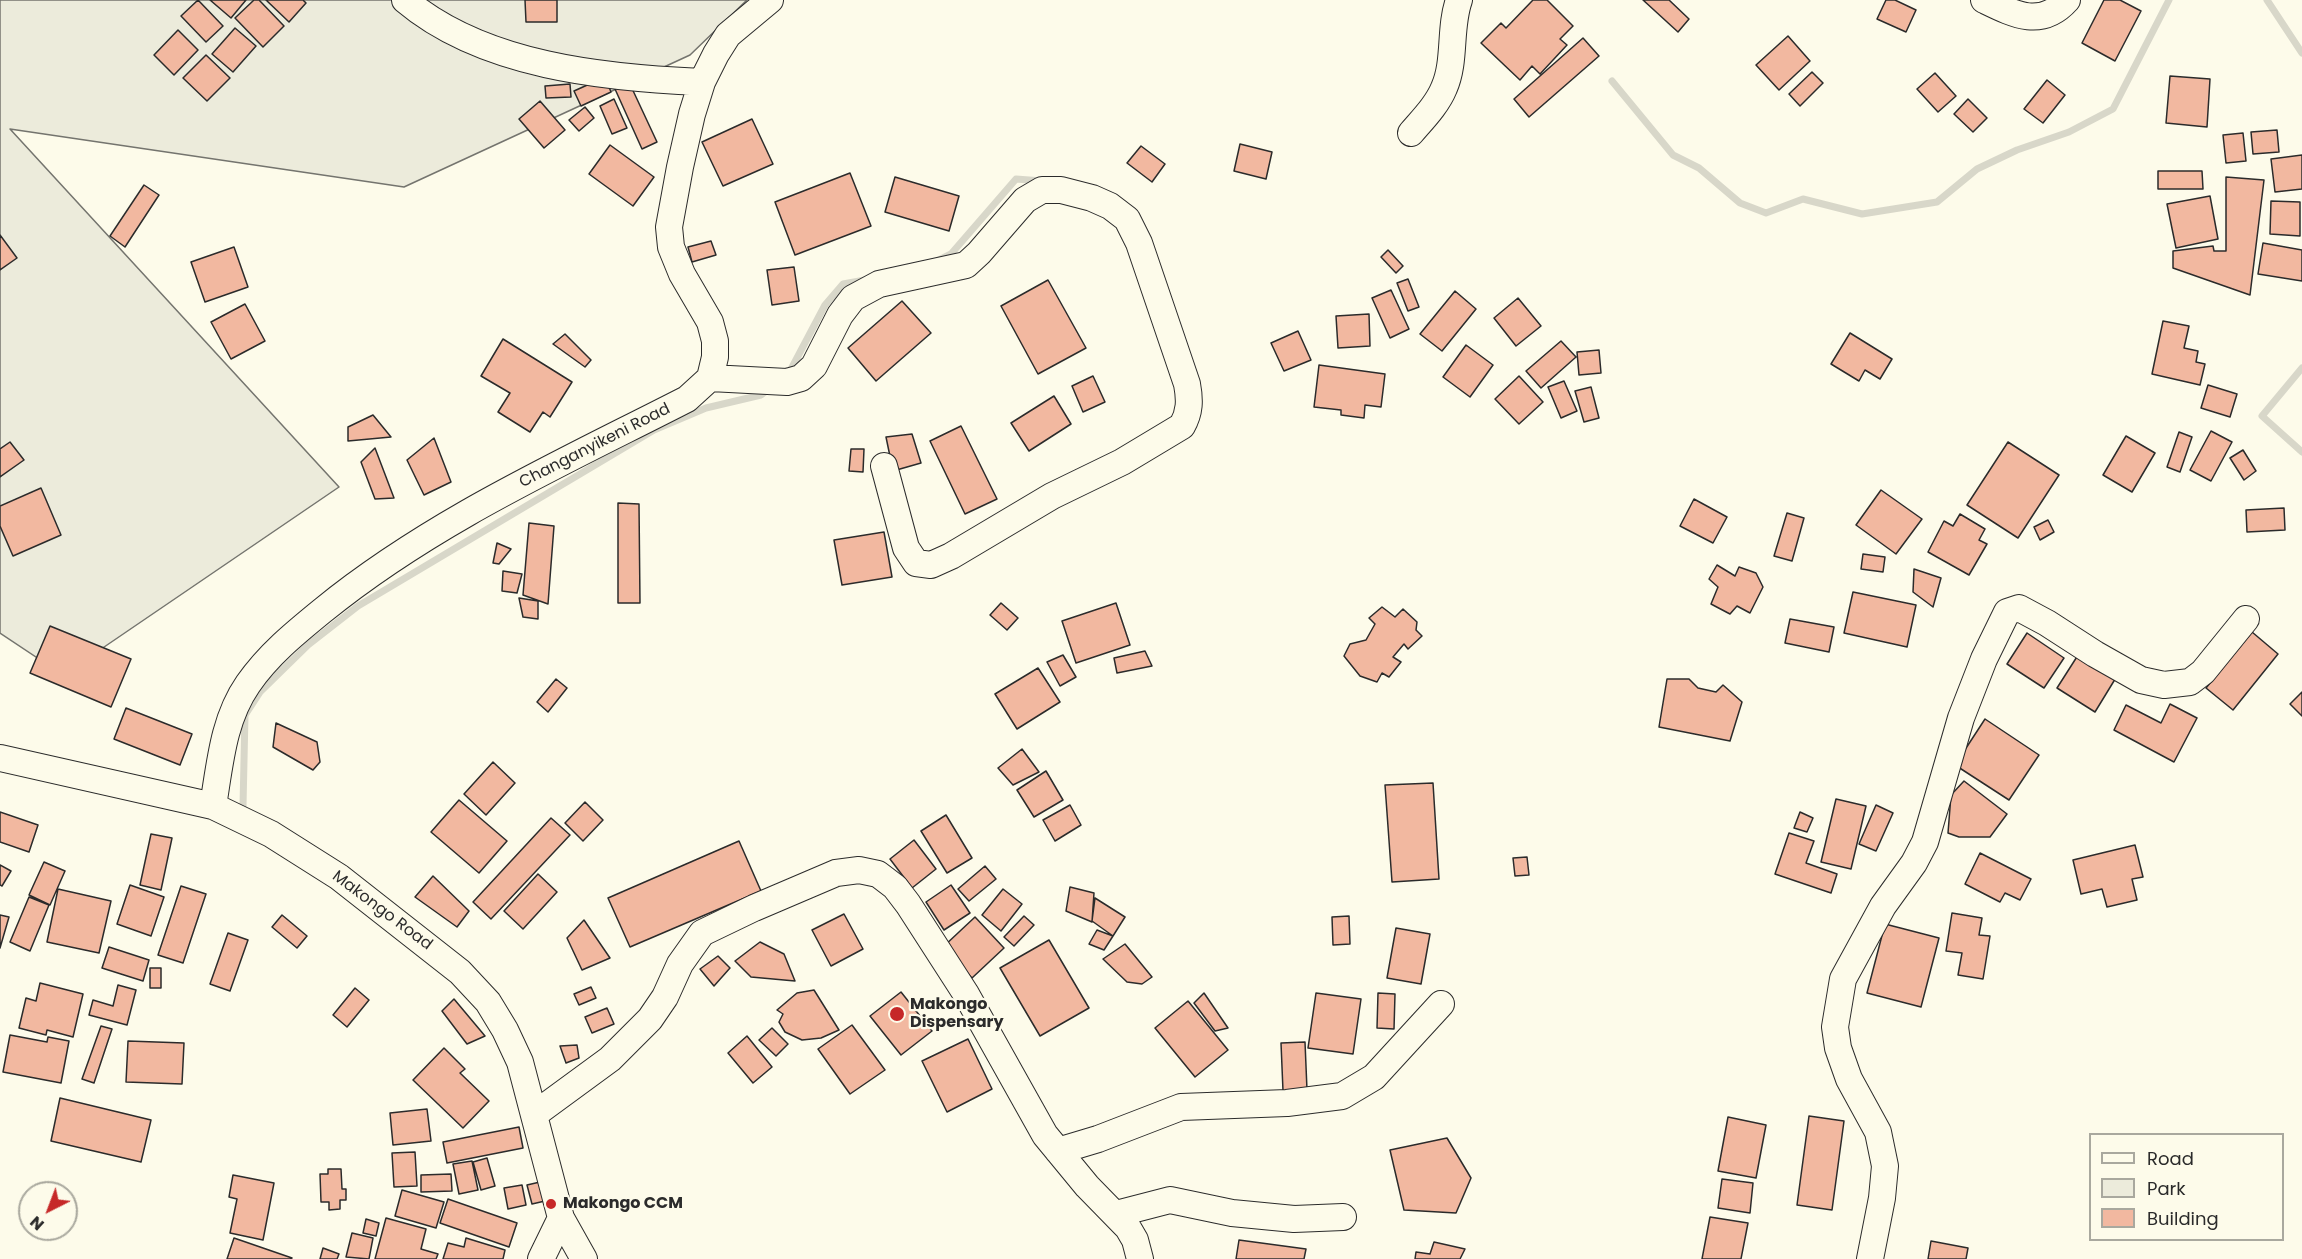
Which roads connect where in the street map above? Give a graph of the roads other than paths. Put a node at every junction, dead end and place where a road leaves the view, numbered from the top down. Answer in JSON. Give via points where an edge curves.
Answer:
{"nodes":[{"id":1,"x":405,"y":0,"type":"edge"},
{"id":2,"x":770,"y":0,"type":"edge"},
{"id":3,"x":1459,"y":0,"type":"edge"},
{"id":4,"x":1984,"y":0,"type":"edge"},
{"id":5,"x":2067,"y":0,"type":"edge"},
{"id":6,"x":702,"y":82,"type":"junction"},
{"id":7,"x":1410,"y":133,"type":"dead end"},
{"id":8,"x":710,"y":378,"type":"junction"},
{"id":9,"x":884,"y":465,"type":"dead end"},
{"id":10,"x":2246,"y":619,"type":"dead end"},
{"id":11,"x":0,"y":758,"type":"edge"},
{"id":12,"x":213,"y":806,"type":"junction"},
{"id":13,"x":1441,"y":1004,"type":"dead end"},
{"id":14,"x":535,"y":1114,"type":"junction"},
{"id":15,"x":1058,"y":1151,"type":"junction"},
{"id":16,"x":1116,"y":1214,"type":"junction"},
{"id":17,"x":1343,"y":1217,"type":"dead end"},
{"id":18,"x":561,"y":1218,"type":"junction"},
{"id":19,"x":541,"y":1259,"type":"edge"},
{"id":20,"x":585,"y":1259,"type":"edge"},
{"id":21,"x":1140,"y":1259,"type":"edge"},
{"id":22,"x":1870,"y":1259,"type":"edge"}],
"edges":[{"from":1,"to":6,"type":"street","via":[[461,36],[502,53],[567,68]]},
{"from":2,"to":6,"type":"street","via":[[728,35]]},
{"from":3,"to":7,"type":"street","via":[[1445,87]]},
{"from":4,"to":5,"type":"street","via":[[2023,18],[2060,8]]},
{"from":6,"to":8,"type":"street","via":[[669,227],[671,247],[682,274],[710,322],[715,341]]},
{"from":8,"to":9,"type":"street","via":[[787,382],[801,378],[814,366],[853,298],[879,284],[966,265],[1025,200],[1042,190],[1061,190],[1092,198],[1127,219],[1188,384],[1190,401],[1182,426],[931,565],[916,563],[906,548]]},
{"from":8,"to":12,"type":"street","name":"Changanyikeni Road","via":[[687,399],[470,511],[359,580],[282,644],[247,685],[227,722]]},
{"from":10,"to":22,"type":"street","via":[[2203,672],[2190,682],[2164,685],[2141,680],[2019,608],[2007,612],[1961,718],[1925,842],[1882,906],[1843,979],[1835,1027],[1838,1048],[1878,1132],[1885,1166]]},
{"from":11,"to":12,"type":"street","name":"Makongo Road"},
{"from":12,"to":14,"type":"street","name":"Makongo Road","via":[[271,834],[339,877],[460,972],[488,1002],[505,1030],[520,1062]]},
{"from":13,"to":15,"type":"street","via":[[1374,1077],[1342,1096],[1287,1103],[1181,1107]]},
{"from":14,"to":15,"type":"street","via":[[610,1059],[650,1019],[702,933],[836,873],[859,870],[878,874],[908,904]]},
{"from":14,"to":18,"type":"street","name":"Makongo Road"},
{"from":15,"to":16,"type":"street"},
{"from":16,"to":17,"type":"street","via":[[1170,1200],[1232,1213],[1294,1219]]},
{"from":16,"to":21,"type":"street","via":[[1135,1240]]},
{"from":18,"to":19,"type":"street"},
{"from":18,"to":20,"type":"street","name":"Makongo Road"}]}
